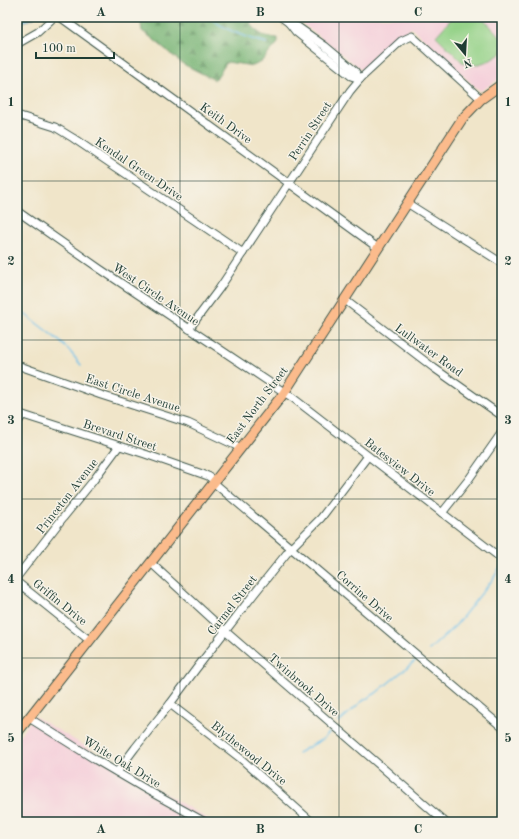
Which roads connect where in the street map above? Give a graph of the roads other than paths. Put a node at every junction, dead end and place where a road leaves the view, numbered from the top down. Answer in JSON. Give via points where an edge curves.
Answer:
{"nodes":[{"id":1,"x":54,"y":17,"type":"edge"},
{"id":2,"x":60,"y":17,"type":"edge"},
{"id":3,"x":281,"y":17,"type":"edge"},
{"id":4,"x":289,"y":23,"type":"junction"},
{"id":5,"x":17,"y":44,"type":"edge"},
{"id":6,"x":360,"y":79,"type":"junction"},
{"id":7,"x":502,"y":84,"type":"edge"},
{"id":8,"x":480,"y":99,"type":"junction"},
{"id":9,"x":17,"y":115,"type":"edge"},
{"id":10,"x":289,"y":184,"type":"junction"},
{"id":11,"x":407,"y":203,"type":"junction"},
{"id":12,"x":17,"y":211,"type":"edge"},
{"id":13,"x":378,"y":248,"type":"junction"},
{"id":14,"x":243,"y":253,"type":"junction"},
{"id":15,"x":502,"y":263,"type":"edge"},
{"id":16,"x":345,"y":300,"type":"junction"},
{"id":17,"x":189,"y":329,"type":"junction"},
{"id":18,"x":17,"y":365,"type":"edge"},
{"id":19,"x":284,"y":393,"type":"junction"},
{"id":20,"x":20,"y":414,"type":"edge"},
{"id":21,"x":502,"y":416,"type":"edge"},
{"id":22,"x":17,"y":423,"type":"edge"},
{"id":23,"x":502,"y":432,"type":"edge"},
{"id":24,"x":119,"y":446,"type":"junction"},
{"id":25,"x":240,"y":448,"type":"junction"},
{"id":26,"x":368,"y":456,"type":"junction"},
{"id":27,"x":213,"y":482,"type":"junction"},
{"id":28,"x":442,"y":513,"type":"junction"},
{"id":29,"x":291,"y":548,"type":"junction"},
{"id":30,"x":502,"y":560,"type":"edge"},
{"id":31,"x":151,"y":563,"type":"junction"},
{"id":32,"x":17,"y":577,"type":"edge"},
{"id":33,"x":17,"y":582,"type":"edge"},
{"id":34,"x":225,"y":631,"type":"junction"},
{"id":35,"x":89,"y":640,"type":"junction"},
{"id":36,"x":170,"y":704,"type":"junction"},
{"id":37,"x":29,"y":718,"type":"junction"},
{"id":38,"x":502,"y":727,"type":"edge"},
{"id":39,"x":17,"y":733,"type":"edge"},
{"id":40,"x":117,"y":772,"type":"junction"},
{"id":41,"x":205,"y":822,"type":"edge"},
{"id":42,"x":312,"y":822,"type":"edge"},
{"id":43,"x":445,"y":822,"type":"edge"}],
"edges":[{"from":1,"to":5,"type":"street","via":[[38,32]]},
{"from":2,"to":10,"type":"street","name":"Keith Drive"},
{"from":3,"to":4,"type":"street"},
{"from":4,"to":6,"type":"street","via":[[324,46],[355,71]]},
{"from":4,"to":6,"type":"street","via":[[296,32],[351,76]]},
{"from":6,"to":8,"type":"street","name":"Perrin Street","via":[[401,42],[412,36]]},
{"from":6,"to":10,"type":"street","name":"Perrin Street"},
{"from":7,"to":8,"type":"main road","name":"East North Street"},
{"from":8,"to":11,"type":"main road","name":"East North Street","via":[[462,119]]},
{"from":9,"to":14,"type":"street","name":"Kendal Green Drive","via":[[55,127]]},
{"from":10,"to":13,"type":"street","name":"Keith Drive"},
{"from":10,"to":14,"type":"street","name":"Perrin Street"},
{"from":11,"to":13,"type":"main road","name":"East North Street"},
{"from":11,"to":15,"type":"street"},
{"from":12,"to":17,"type":"street","name":"West Circle Avenue"},
{"from":13,"to":16,"type":"main road","name":"East North Street"},
{"from":14,"to":17,"type":"street","name":"Perrin Street"},
{"from":16,"to":19,"type":"main road","name":"East North Street"},
{"from":16,"to":21,"type":"street","name":"Lullwater Road"},
{"from":17,"to":19,"type":"street","name":"West Circle Avenue"},
{"from":18,"to":25,"type":"street","name":"East Circle Avenue","via":[[188,423]]},
{"from":19,"to":25,"type":"main road","name":"East North Street"},
{"from":19,"to":26,"type":"street","name":"Batesview Drive"},
{"from":20,"to":22,"type":"street"},
{"from":20,"to":24,"type":"street","name":"Brevard Street"},
{"from":23,"to":28,"type":"street"},
{"from":24,"to":27,"type":"street","name":"Brevard Street","via":[[206,475]]},
{"from":24,"to":32,"type":"street","name":"Princeton Avenue"},
{"from":25,"to":27,"type":"main road","name":"East North Street"},
{"from":26,"to":28,"type":"street","name":"Batesview Drive"},
{"from":26,"to":29,"type":"street","name":"Carmel Street","via":[[321,518]]},
{"from":27,"to":29,"type":"street","name":"Corrine Drive"},
{"from":27,"to":31,"type":"main road","name":"East North Street"},
{"from":28,"to":30,"type":"street","name":"Batesview Drive"},
{"from":29,"to":34,"type":"street","name":"Carmel Street"},
{"from":29,"to":38,"type":"street","name":"Corrine Drive"},
{"from":31,"to":34,"type":"street","name":"Twinbrook Drive"},
{"from":31,"to":35,"type":"main road","name":"East North Street"},
{"from":33,"to":35,"type":"street","name":"Griffin Drive"},
{"from":34,"to":36,"type":"street","name":"Carmel Street"},
{"from":34,"to":43,"type":"street","name":"Twinbrook Drive"},
{"from":35,"to":37,"type":"main road","name":"East North Street"},
{"from":36,"to":40,"type":"street","name":"Carmel Street"},
{"from":36,"to":42,"type":"street","name":"Blythewood Drive","via":[[240,758]]},
{"from":37,"to":39,"type":"main road","name":"East North Street"},
{"from":37,"to":40,"type":"street","name":"White Oak Drive"},
{"from":40,"to":41,"type":"street","name":"White Oak Drive"}]}
